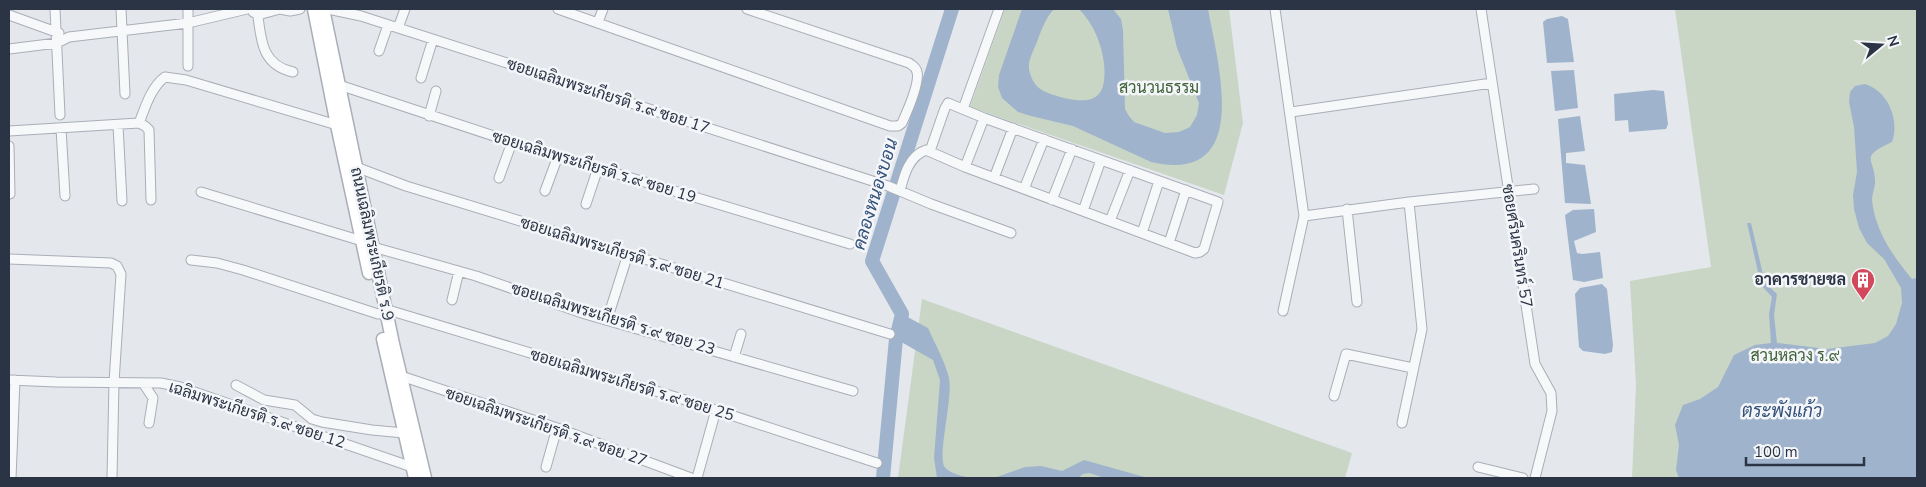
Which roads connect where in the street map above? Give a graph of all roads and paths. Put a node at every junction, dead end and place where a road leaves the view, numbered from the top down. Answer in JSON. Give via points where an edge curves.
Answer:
{"nodes":[{"id":1,"x":56,"y":9,"type":"edge"},
{"id":2,"x":121,"y":9,"type":"edge"},
{"id":3,"x":188,"y":9,"type":"edge"},
{"id":4,"x":247,"y":9,"type":"edge"},
{"id":5,"x":300,"y":9,"type":"edge"},
{"id":6,"x":314,"y":9,"type":"edge"},
{"id":7,"x":323,"y":9,"type":"edge"},
{"id":8,"x":328,"y":9,"type":"edge"},
{"id":9,"x":405,"y":9,"type":"edge"},
{"id":10,"x":558,"y":9,"type":"edge"},
{"id":11,"x":602,"y":9,"type":"edge"},
{"id":12,"x":747,"y":9,"type":"edge"},
{"id":13,"x":999,"y":9,"type":"edge"},
{"id":14,"x":1275,"y":9,"type":"edge"},
{"id":15,"x":1481,"y":9,"type":"edge"},
{"id":16,"x":257,"y":12,"type":"edge"},
{"id":17,"x":9,"y":15,"type":"edge"},
{"id":18,"x":598,"y":22,"type":"junction"},
{"id":19,"x":188,"y":23,"type":"junction"},
{"id":20,"x":388,"y":25,"type":"junction"},
{"id":21,"x":398,"y":28,"type":"junction"},
{"id":22,"x":56,"y":31,"type":"junction"},
{"id":23,"x":121,"y":31,"type":"junction"},
{"id":24,"x":68,"y":37,"type":"junction"},
{"id":25,"x":433,"y":39,"type":"junction"},
{"id":26,"x":57,"y":43,"type":"junction"},
{"id":27,"x":9,"y":49,"type":"edge"},
{"id":28,"x":379,"y":51,"type":"dead end"},
{"id":29,"x":188,"y":66,"type":"dead end"},
{"id":30,"x":293,"y":72,"type":"dead end"},
{"id":31,"x":421,"y":78,"type":"dead end"},
{"id":32,"x":1492,"y":83,"type":"junction"},
{"id":33,"x":339,"y":86,"type":"junction"},
{"id":34,"x":436,"y":91,"type":"dead end"},
{"id":35,"x":125,"y":94,"type":"dead end"},
{"id":36,"x":962,"y":109,"type":"junction"},
{"id":37,"x":1291,"y":112,"type":"junction"},
{"id":38,"x":60,"y":115,"type":"dead end"},
{"id":39,"x":429,"y":116,"type":"junction"},
{"id":40,"x":984,"y":118,"type":"junction"},
{"id":41,"x":139,"y":123,"type":"junction"},
{"id":42,"x":118,"y":125,"type":"junction"},
{"id":43,"x":337,"y":125,"type":"junction"},
{"id":44,"x":61,"y":128,"type":"junction"},
{"id":45,"x":1013,"y":128,"type":"junction"},
{"id":46,"x":9,"y":131,"type":"edge"},
{"id":47,"x":1044,"y":139,"type":"junction"},
{"id":48,"x":512,"y":142,"type":"junction"},
{"id":49,"x":9,"y":146,"type":"edge"},
{"id":50,"x":1072,"y":149,"type":"junction"},
{"id":51,"x":930,"y":151,"type":"junction"},
{"id":52,"x":558,"y":156,"type":"junction"},
{"id":53,"x":1101,"y":160,"type":"junction"},
{"id":54,"x":356,"y":167,"type":"junction"},
{"id":55,"x":965,"y":167,"type":"junction"},
{"id":56,"x":598,"y":168,"type":"junction"},
{"id":57,"x":1130,"y":170,"type":"junction"},
{"id":58,"x":499,"y":178,"type":"dead end"},
{"id":59,"x":994,"y":178,"type":"junction"},
{"id":60,"x":1159,"y":181,"type":"junction"},
{"id":61,"x":1024,"y":189,"type":"junction"},
{"id":62,"x":899,"y":190,"type":"junction"},
{"id":63,"x":1186,"y":190,"type":"junction"},
{"id":64,"x":1534,"y":190,"type":"dead end"},
{"id":65,"x":545,"y":191,"type":"dead end"},
{"id":66,"x":201,"y":192,"type":"dead end"},
{"id":67,"x":1509,"y":192,"type":"junction"},
{"id":68,"x":10,"y":194,"type":"dead end"},
{"id":69,"x":65,"y":196,"type":"dead end"},
{"id":70,"x":151,"y":200,"type":"dead end"},
{"id":71,"x":1052,"y":200,"type":"junction"},
{"id":72,"x":122,"y":201,"type":"dead end"},
{"id":73,"x":1409,"y":202,"type":"junction"},
{"id":74,"x":586,"y":204,"type":"dead end"},
{"id":75,"x":1347,"y":210,"type":"junction"},
{"id":76,"x":1083,"y":211,"type":"junction"},
{"id":77,"x":1304,"y":216,"type":"junction"},
{"id":78,"x":1110,"y":221,"type":"junction"},
{"id":79,"x":1011,"y":232,"type":"dead end"},
{"id":80,"x":1142,"y":233,"type":"junction"},
{"id":81,"x":1169,"y":243,"type":"junction"},
{"id":82,"x":367,"y":244,"type":"junction"},
{"id":83,"x":850,"y":244,"type":"dead end"},
{"id":84,"x":628,"y":254,"type":"junction"},
{"id":85,"x":9,"y":259,"type":"edge"},
{"id":86,"x":191,"y":260,"type":"dead end"},
{"id":87,"x":459,"y":271,"type":"junction"},
{"id":88,"x":452,"y":300,"type":"dead end"},
{"id":89,"x":1357,"y":302,"type":"dead end"},
{"id":90,"x":382,"y":311,"type":"junction"},
{"id":91,"x":1282,"y":311,"type":"dead end"},
{"id":92,"x":607,"y":320,"type":"junction"},
{"id":93,"x":741,"y":334,"type":"dead end"},
{"id":94,"x":890,"y":334,"type":"dead end"},
{"id":95,"x":734,"y":357,"type":"junction"},
{"id":96,"x":1413,"y":368,"type":"junction"},
{"id":97,"x":401,"y":376,"type":"junction"},
{"id":98,"x":12,"y":380,"type":"edge"},
{"id":99,"x":114,"y":382,"type":"junction"},
{"id":100,"x":143,"y":383,"type":"junction"},
{"id":101,"x":236,"y":385,"type":"dead end"},
{"id":102,"x":853,"y":391,"type":"dead end"},
{"id":103,"x":1334,"y":396,"type":"dead end"},
{"id":104,"x":716,"y":410,"type":"junction"},
{"id":105,"x":149,"y":423,"type":"dead end"},
{"id":106,"x":1402,"y":423,"type":"dead end"},
{"id":107,"x":557,"y":428,"type":"junction"},
{"id":108,"x":404,"y":433,"type":"junction"},
{"id":109,"x":877,"y":463,"type":"dead end"},
{"id":110,"x":546,"y":466,"type":"dead end"},
{"id":111,"x":10,"y":467,"type":"edge"},
{"id":112,"x":1478,"y":467,"type":"dead end"},
{"id":113,"x":413,"y":473,"type":"edge"},
{"id":114,"x":1496,"y":475,"type":"edge"},
{"id":115,"x":11,"y":478,"type":"edge"},
{"id":116,"x":112,"y":478,"type":"edge"},
{"id":117,"x":425,"y":478,"type":"edge"},
{"id":118,"x":691,"y":478,"type":"edge"},
{"id":119,"x":697,"y":478,"type":"edge"},
{"id":120,"x":1521,"y":478,"type":"edge"},
{"id":121,"x":1535,"y":478,"type":"edge"}],
"edges":[{"from":1,"to":22,"type":"street"},
{"from":2,"to":23,"type":"street"},
{"from":3,"to":19,"type":"street"},
{"from":4,"to":16,"type":"street"},
{"from":4,"to":19,"type":"street"},
{"from":5,"to":16,"type":"street"},
{"from":6,"to":43,"type":"main road","name":"ถนนเฉลิมพระเกียรติ ร.9"},
{"from":7,"to":33,"type":"main road","name":"ถนนเฉลิมพระเกียรติ ร.9"},
{"from":8,"to":20,"type":"street","name":"ซอยเฉลิมพระเกียรติ ร.๙ ซอย 17"},
{"from":9,"to":21,"type":"street"},
{"from":10,"to":18,"type":"street"},
{"from":11,"to":18,"type":"street"},
{"from":12,"to":18,"type":"street","via":[[915,67],[918,76],[902,122],[898,126],[890,126]]},
{"from":13,"to":36,"type":"street"},
{"from":14,"to":37,"type":"street"},
{"from":15,"to":32,"type":"street","name":"ซอยศรีนครินทร์ 57"},
{"from":16,"to":30,"type":"street","via":[[268,58],[282,70]]},
{"from":17,"to":22,"type":"street"},
{"from":19,"to":23,"type":"street"},
{"from":19,"to":29,"type":"street"},
{"from":20,"to":21,"type":"street","name":"ซอยเฉลิมพระเกียรติ ร.๙ ซอย 17"},
{"from":20,"to":28,"type":"street"},
{"from":21,"to":25,"type":"street","name":"ซอยเฉลิมพระเกียรติ ร.๙ ซอย 17"},
{"from":22,"to":24,"type":"street"},
{"from":22,"to":26,"type":"street"},
{"from":23,"to":24,"type":"street"},
{"from":23,"to":35,"type":"street"},
{"from":24,"to":26,"type":"street"},
{"from":25,"to":31,"type":"street"},
{"from":25,"to":62,"type":"street","name":"ซอยเฉลิมพระเกียรติ ร.๙ ซอย 17"},
{"from":26,"to":27,"type":"street"},
{"from":26,"to":38,"type":"street"},
{"from":32,"to":37,"type":"street"},
{"from":32,"to":67,"type":"street","name":"ซอยศรีนครินทร์ 57"},
{"from":33,"to":39,"type":"street","name":"ซอยเฉลิมพระเกียรติ ร.๙ ซอย 19"},
{"from":33,"to":54,"type":"main road","name":"ถนนเฉลิมพระเกียรติ ร.9"},
{"from":34,"to":39,"type":"street"},
{"from":36,"to":40,"type":"street"},
{"from":36,"to":51,"type":"street","via":[[948,103],[944,108]]},
{"from":37,"to":77,"type":"street"},
{"from":39,"to":48,"type":"street","name":"ซอยเฉลิมพระเกียรติ ร.๙ ซอย 19"},
{"from":40,"to":45,"type":"street"},
{"from":40,"to":55,"type":"street"},
{"from":41,"to":42,"type":"street"},
{"from":41,"to":43,"type":"street","via":[[159,81],[165,77],[186,80]]},
{"from":41,"to":70,"type":"street","via":[[148,130]]},
{"from":42,"to":44,"type":"street"},
{"from":42,"to":72,"type":"street"},
{"from":43,"to":82,"type":"main road","name":"ถนนเฉลิมพระเกียรติ ร.9"},
{"from":44,"to":46,"type":"street"},
{"from":44,"to":69,"type":"street"},
{"from":45,"to":47,"type":"street"},
{"from":45,"to":59,"type":"street"},
{"from":47,"to":50,"type":"street"},
{"from":47,"to":61,"type":"street"},
{"from":48,"to":52,"type":"street","name":"ซอยเฉลิมพระเกียรติ ร.๙ ซอย 19"},
{"from":48,"to":58,"type":"street"},
{"from":49,"to":68,"type":"street"},
{"from":50,"to":53,"type":"street"},
{"from":50,"to":71,"type":"street"},
{"from":51,"to":55,"type":"street"},
{"from":51,"to":62,"type":"street","via":[[920,152],[909,164]]},
{"from":52,"to":56,"type":"street","name":"ซอยเฉลิมพระเกียรติ ร.๙ ซอย 19"},
{"from":52,"to":65,"type":"street"},
{"from":53,"to":57,"type":"street"},
{"from":53,"to":76,"type":"street"},
{"from":54,"to":82,"type":"main road","name":"ถนนเฉลิมพระเกียรติ ร.9"},
{"from":54,"to":84,"type":"street","name":"ซอยเฉลิมพระเกียรติ ร.๙ ซอย 21","via":[[406,186]]},
{"from":55,"to":59,"type":"street"},
{"from":56,"to":74,"type":"street"},
{"from":56,"to":83,"type":"street","name":"ซอยเฉลิมพระเกียรติ ร.๙ ซอย 19"},
{"from":57,"to":60,"type":"street"},
{"from":57,"to":78,"type":"street"},
{"from":59,"to":61,"type":"street"},
{"from":60,"to":63,"type":"street"},
{"from":60,"to":80,"type":"street"},
{"from":61,"to":71,"type":"street"},
{"from":62,"to":79,"type":"street","name":"ซอยเฉลิมพระเกียรติ ร.๙ ซอย 17"},
{"from":63,"to":81,"type":"street"},
{"from":63,"to":81,"type":"street","via":[[1218,202],[1204,249],[1195,253]]},
{"from":64,"to":67,"type":"street"},
{"from":66,"to":82,"type":"street","name":"ซอยเฉลิมพระเกียรติ ร.๙ ซอย 23"},
{"from":67,"to":73,"type":"street"},
{"from":67,"to":121,"type":"street","name":"ซอยศรีนครินทร์ 57","via":[[1535,364],[1551,393],[1552,411]]},
{"from":71,"to":76,"type":"street"},
{"from":73,"to":75,"type":"street"},
{"from":73,"to":96,"type":"street","via":[[1422,329]]},
{"from":75,"to":77,"type":"street"},
{"from":75,"to":89,"type":"street"},
{"from":76,"to":78,"type":"street"},
{"from":77,"to":91,"type":"street"},
{"from":78,"to":80,"type":"street"},
{"from":80,"to":81,"type":"street"},
{"from":82,"to":87,"type":"street","name":"ซอยเฉลิมพระเกียรติ ร.๙ ซอย 23"},
{"from":82,"to":90,"type":"main road","name":"ถนนเฉลิมพระเกียรติ ร.9"},
{"from":84,"to":92,"type":"street"},
{"from":84,"to":94,"type":"street","name":"ซอยเฉลิมพระเกียรติ ร.๙ ซอย 21"},
{"from":85,"to":99,"type":"street","via":[[111,263],[117,266],[120,274]]},
{"from":86,"to":90,"type":"street","name":"ซอยเฉลิมพระเกียรติ ร.๙ ซอย 25","via":[[217,263]]},
{"from":87,"to":88,"type":"street"},
{"from":87,"to":92,"type":"street","name":"ซอยเฉลิมพระเกียรติ ร.๙ ซอย 23"},
{"from":90,"to":97,"type":"main road","name":"ถนนเฉลิมพระเกียรติ ร.9"},
{"from":90,"to":104,"type":"street","name":"ซอยเฉลิมพระเกียรติ ร.๙ ซอย 25"},
{"from":90,"to":108,"type":"main road","name":"ถนนเฉลิมพระเกียรติ ร.9"},
{"from":92,"to":95,"type":"street","name":"ซอยเฉลิมพระเกียรติ ร.๙ ซอย 23"},
{"from":93,"to":95,"type":"street"},
{"from":95,"to":102,"type":"street","name":"ซอยเฉลิมพระเกียรติ ร.๙ ซอย 23"},
{"from":96,"to":103,"type":"street","via":[[1346,354]]},
{"from":96,"to":106,"type":"street"},
{"from":97,"to":107,"type":"street","name":"ซอยเฉลิมพระเกียรติ ร.๙ ซอย 27"},
{"from":97,"to":117,"type":"main road","name":"ถนนเฉลิมพระเกียรติ ร.9"},
{"from":98,"to":99,"type":"street","name":"เฉลิมพระเกียรติ ร.๙ ซอย 12"},
{"from":98,"to":111,"type":"street"},
{"from":99,"to":100,"type":"street","name":"เฉลิมพระเกียรติ ร.๙ ซอย 12"},
{"from":99,"to":116,"type":"street"},
{"from":100,"to":105,"type":"street","via":[[153,398]]},
{"from":100,"to":113,"type":"street","name":"เฉลิมพระเกียรติ ร.๙ ซอย 12","via":[[180,387]]},
{"from":101,"to":108,"type":"street","via":[[264,400],[295,405],[312,419],[322,422]]},
{"from":104,"to":109,"type":"street","name":"ซอยเฉลิมพระเกียรติ ร.๙ ซอย 25"},
{"from":104,"to":119,"type":"street"},
{"from":107,"to":110,"type":"street"},
{"from":107,"to":118,"type":"street","name":"ซอยเฉลิมพระเกียรติ ร.๙ ซอย 27"},
{"from":108,"to":113,"type":"main road","name":"ถนนเฉลิมพระเกียรติ ร.9"},
{"from":111,"to":115,"type":"street"},
{"from":112,"to":114,"type":"street"},
{"from":114,"to":120,"type":"street"}]}
